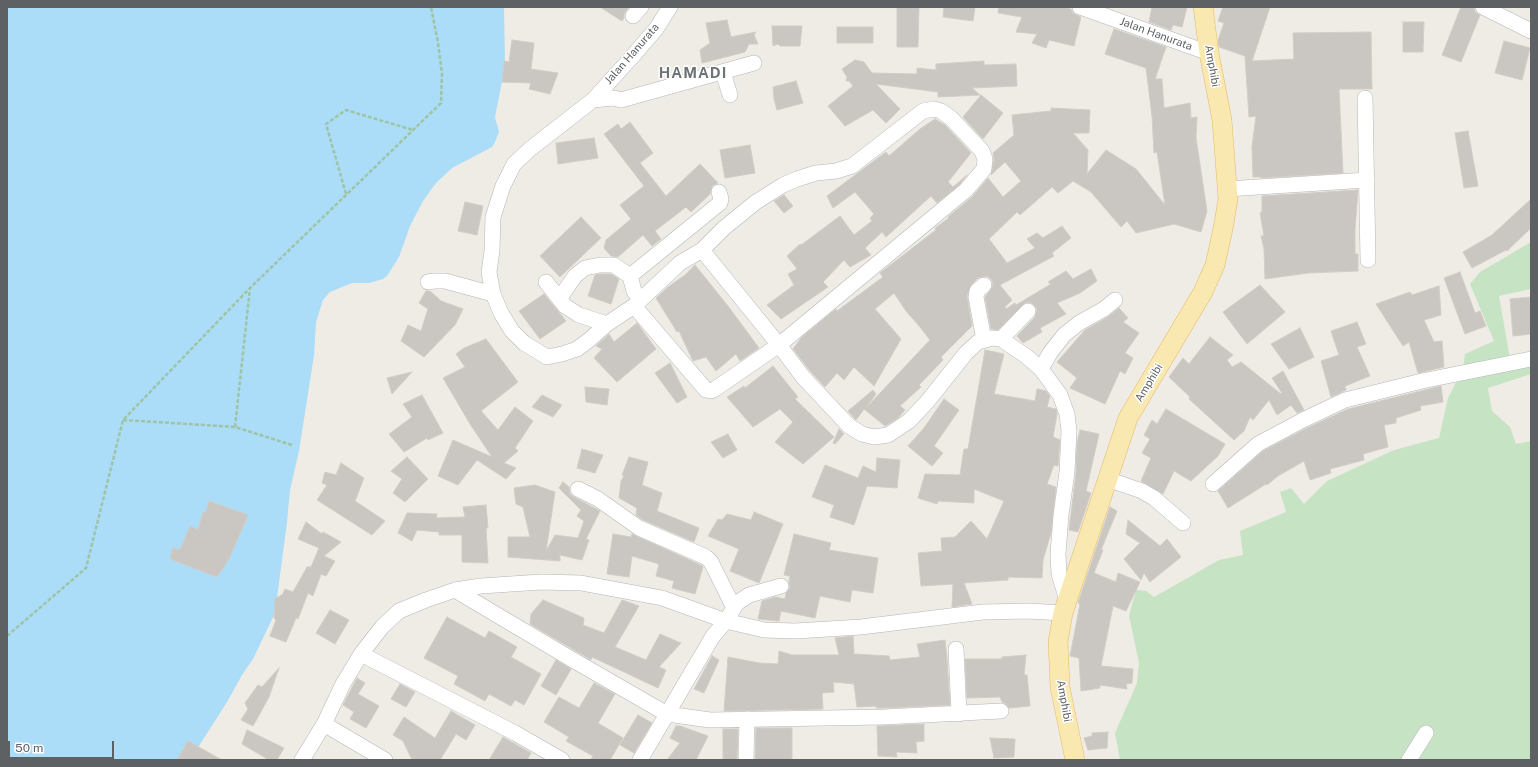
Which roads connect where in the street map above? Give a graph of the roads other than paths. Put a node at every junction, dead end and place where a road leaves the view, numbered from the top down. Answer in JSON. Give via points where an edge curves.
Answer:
{"nodes":[{"id":1,"x":670,"y":7,"type":"edge"},
{"id":2,"x":1080,"y":7,"type":"edge"},
{"id":3,"x":1203,"y":7,"type":"edge"},
{"id":4,"x":1483,"y":7,"type":"edge"},
{"id":5,"x":1531,"y":31,"type":"edge"},
{"id":6,"x":1208,"y":53,"type":"junction"},
{"id":7,"x":754,"y":63,"type":"dead end"},
{"id":8,"x":723,"y":72,"type":"junction"},
{"id":9,"x":730,"y":95,"type":"dead end"},
{"id":10,"x":1365,"y":98,"type":"dead end"},
{"id":11,"x":592,"y":100,"type":"junction"},
{"id":12,"x":1367,"y":180,"type":"junction"},
{"id":13,"x":1227,"y":189,"type":"junction"},
{"id":14,"x":719,"y":192,"type":"dead end"},
{"id":15,"x":702,"y":250,"type":"junction"},
{"id":16,"x":1368,"y":260,"type":"dead end"},
{"id":17,"x":630,"y":276,"type":"junction"},
{"id":18,"x":428,"y":282,"type":"dead end"},
{"id":19,"x":546,"y":282,"type":"dead end"},
{"id":20,"x":984,"y":285,"type":"dead end"},
{"id":21,"x":493,"y":294,"type":"junction"},
{"id":22,"x":559,"y":299,"type":"junction"},
{"id":23,"x":1115,"y":300,"type":"dead end"},
{"id":24,"x":637,"y":303,"type":"junction"},
{"id":25,"x":1028,"y":311,"type":"dead end"},
{"id":26,"x":607,"y":324,"type":"junction"},
{"id":27,"x":1001,"y":339,"type":"junction"},
{"id":28,"x":984,"y":340,"type":"junction"},
{"id":29,"x":779,"y":345,"type":"junction"},
{"id":30,"x":1531,"y":358,"type":"edge"},
{"id":31,"x":1042,"y":370,"type":"junction"},
{"id":32,"x":1107,"y":479,"type":"junction"},
{"id":33,"x":1213,"y":484,"type":"dead end"},
{"id":34,"x":578,"y":489,"type":"dead end"},
{"id":35,"x":1183,"y":523,"type":"dead end"},
{"id":36,"x":781,"y":586,"type":"dead end"},
{"id":37,"x":454,"y":590,"type":"junction"},
{"id":38,"x":1065,"y":606,"type":"junction"},
{"id":39,"x":734,"y":608,"type":"junction"},
{"id":40,"x":726,"y":621,"type":"junction"},
{"id":41,"x":956,"y":649,"type":"dead end"},
{"id":42,"x":361,"y":654,"type":"junction"},
{"id":43,"x":1001,"y":711,"type":"dead end"},
{"id":44,"x":667,"y":714,"type":"junction"},
{"id":45,"x":959,"y":714,"type":"junction"},
{"id":46,"x":747,"y":719,"type":"junction"},
{"id":47,"x":324,"y":724,"type":"junction"},
{"id":48,"x":1426,"y":733,"type":"dead end"},
{"id":49,"x":302,"y":760,"type":"edge"},
{"id":50,"x":385,"y":760,"type":"edge"},
{"id":51,"x":562,"y":760,"type":"edge"},
{"id":52,"x":640,"y":760,"type":"edge"},
{"id":53,"x":746,"y":760,"type":"edge"},
{"id":54,"x":1075,"y":760,"type":"edge"},
{"id":55,"x":1409,"y":760,"type":"edge"}],
"edges":[{"from":1,"to":11,"type":"street","name":"Jalan Hanurata","via":[[656,29]]},
{"from":2,"to":6,"type":"street","name":"Jalan Hanurata"},
{"from":3,"to":6,"type":"main road","name":"Amphibi"},
{"from":4,"to":5,"type":"street"},
{"from":6,"to":13,"type":"main road","name":"Amphibi","via":[[1222,120]]},
{"from":7,"to":8,"type":"street"},
{"from":8,"to":9,"type":"street"},
{"from":8,"to":11,"type":"street","via":[[621,100]]},
{"from":10,"to":12,"type":"street"},
{"from":11,"to":21,"type":"street","name":"Jalan Hanurata","via":[[514,164],[503,186],[493,217],[489,272]]},
{"from":12,"to":13,"type":"street"},
{"from":12,"to":16,"type":"street"},
{"from":13,"to":32,"type":"main road","name":"Amphibi","via":[[1228,199],[1215,264],[1202,292],[1128,418]]},
{"from":14,"to":17,"type":"street","via":[[720,203]]},
{"from":15,"to":24,"type":"street","via":[[680,263]]},
{"from":15,"to":29,"type":"street"},
{"from":15,"to":29,"type":"street","via":[[750,206],[778,188],[816,173],[852,166],[922,111],[934,110],[947,114],[982,151],[985,159],[984,169],[966,190]]},
{"from":17,"to":22,"type":"street","via":[[614,265],[586,268],[575,276]]},
{"from":17,"to":24,"type":"street"},
{"from":18,"to":21,"type":"street","via":[[445,281]]},
{"from":19,"to":22,"type":"street"},
{"from":20,"to":28,"type":"street","via":[[977,291],[976,296]]},
{"from":21,"to":26,"type":"street","name":"Jalan Hanurata","via":[[512,331],[524,343],[547,356],[576,349]]},
{"from":22,"to":26,"type":"street","via":[[573,312]]},
{"from":23,"to":31,"type":"street","via":[[1064,336],[1050,353]]},
{"from":24,"to":26,"type":"street"},
{"from":24,"to":29,"type":"street","via":[[706,390],[715,390]]},
{"from":25,"to":27,"type":"street"},
{"from":27,"to":28,"type":"street"},
{"from":27,"to":31,"type":"street"},
{"from":28,"to":29,"type":"street","via":[[966,353],[909,421],[888,435],[874,437],[862,434],[849,426],[803,376]]},
{"from":30,"to":33,"type":"street","via":[[1345,400],[1258,444]]},
{"from":31,"to":38,"type":"street","via":[[1060,395],[1067,414],[1069,432],[1058,554]]},
{"from":32,"to":35,"type":"street","via":[[1142,491]]},
{"from":32,"to":38,"type":"main road","name":"Amphibi"},
{"from":34,"to":39,"type":"street","via":[[598,499],[639,528],[706,557]]},
{"from":36,"to":39,"type":"street","via":[[749,595]]},
{"from":37,"to":40,"type":"street","via":[[541,582],[581,583],[662,598]]},
{"from":37,"to":42,"type":"street","via":[[399,611],[382,627]]},
{"from":37,"to":44,"type":"street"},
{"from":38,"to":40,"type":"street","via":[[1028,611],[983,612],[822,631],[764,630]]},
{"from":38,"to":54,"type":"main road","name":"Amphibi","via":[[1058,642],[1060,687]]},
{"from":39,"to":40,"type":"street"},
{"from":40,"to":44,"type":"street","via":[[713,636]]},
{"from":41,"to":45,"type":"street"},
{"from":42,"to":47,"type":"street"},
{"from":42,"to":51,"type":"street"},
{"from":43,"to":45,"type":"street"},
{"from":44,"to":46,"type":"street","via":[[710,720]]},
{"from":44,"to":52,"type":"street"},
{"from":45,"to":46,"type":"street"},
{"from":46,"to":53,"type":"street"},
{"from":47,"to":49,"type":"street"},
{"from":47,"to":50,"type":"street"},
{"from":48,"to":55,"type":"street"}]}
